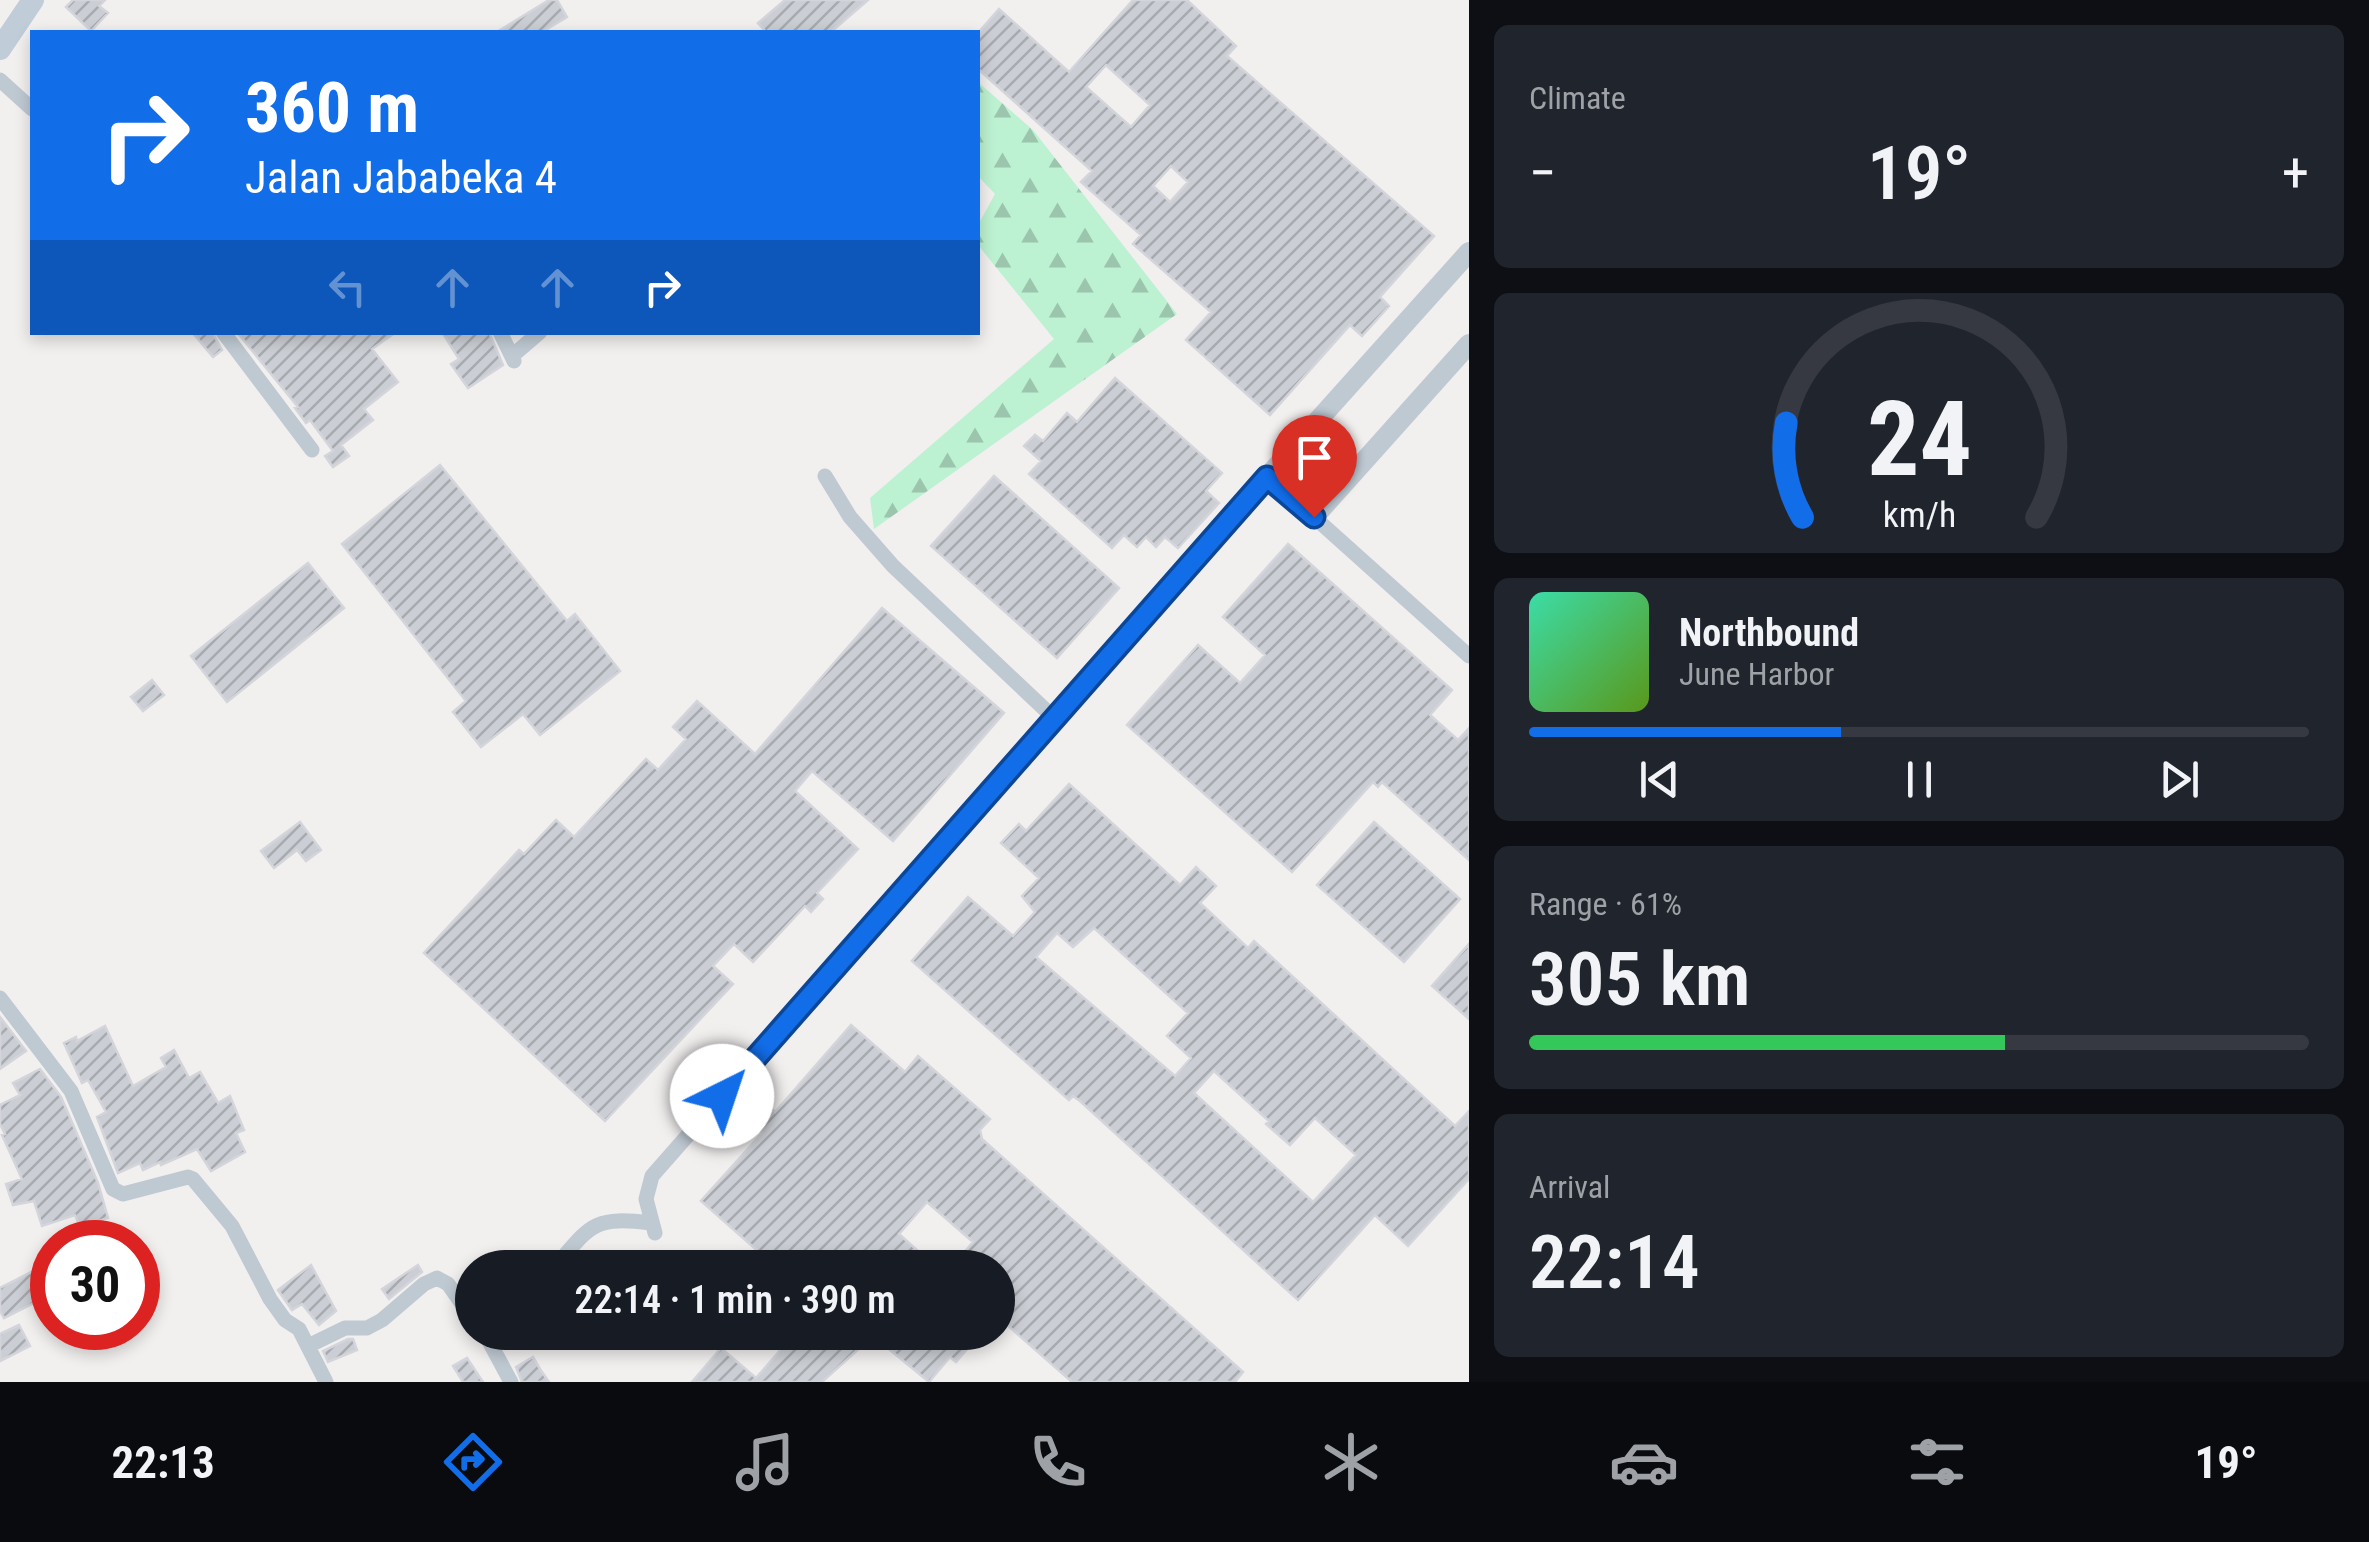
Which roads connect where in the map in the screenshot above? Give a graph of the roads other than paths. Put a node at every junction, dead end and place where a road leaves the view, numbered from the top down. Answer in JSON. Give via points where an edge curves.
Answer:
{"nodes":[{"id":1,"x":31,"y":1,"type":"edge"},
{"id":2,"x":0,"y":49,"type":"edge"},
{"id":3,"x":0,"y":80,"type":"edge"},
{"id":4,"x":30,"y":107,"type":"edge"},
{"id":5,"x":1469,"y":252,"type":"edge"},
{"id":6,"x":225,"y":335,"type":"edge"},
{"id":7,"x":501,"y":335,"type":"edge"},
{"id":8,"x":537,"y":335,"type":"edge"},
{"id":9,"x":1469,"y":344,"type":"edge"},
{"id":10,"x":312,"y":450,"type":"dead end"},
{"id":11,"x":825,"y":476,"type":"dead end"},
{"id":12,"x":1267,"y":477,"type":"junction"},
{"id":13,"x":1314,"y":517,"type":"junction"},
{"id":14,"x":1469,"y":656,"type":"edge"},
{"id":15,"x":1054,"y":718,"type":"junction"},
{"id":16,"x":0,"y":998,"type":"edge"},
{"id":17,"x":570,"y":1250,"type":"edge"},
{"id":18,"x":455,"y":1294,"type":"edge"},
{"id":19,"x":308,"y":1346,"type":"junction"},
{"id":20,"x":495,"y":1350,"type":"edge"},
{"id":21,"x":326,"y":1382,"type":"edge"},
{"id":22,"x":510,"y":1382,"type":"edge"}],
"edges":[{"from":1,"to":2,"type":"main road"},
{"from":3,"to":4,"type":"street"},
{"from":5,"to":12,"type":"street"},
{"from":6,"to":10,"type":"street"},
{"from":7,"to":8,"type":"street","via":[[513,359]]},
{"from":9,"to":13,"type":"street"},
{"from":11,"to":15,"type":"street","via":[[893,566]]},
{"from":12,"to":13,"type":"street"},
{"from":12,"to":15,"type":"street"},
{"from":13,"to":14,"type":"street"},
{"from":15,"to":17,"type":"street","via":[[652,1176],[646,1199],[653,1228],[598,1222]]},
{"from":16,"to":19,"type":"street","via":[[71,1090],[113,1189],[122,1194],[194,1179]]},
{"from":18,"to":19,"type":"street","via":[[437,1278],[367,1328],[346,1328]]},
{"from":19,"to":21,"type":"street"},
{"from":20,"to":22,"type":"street"}]}
